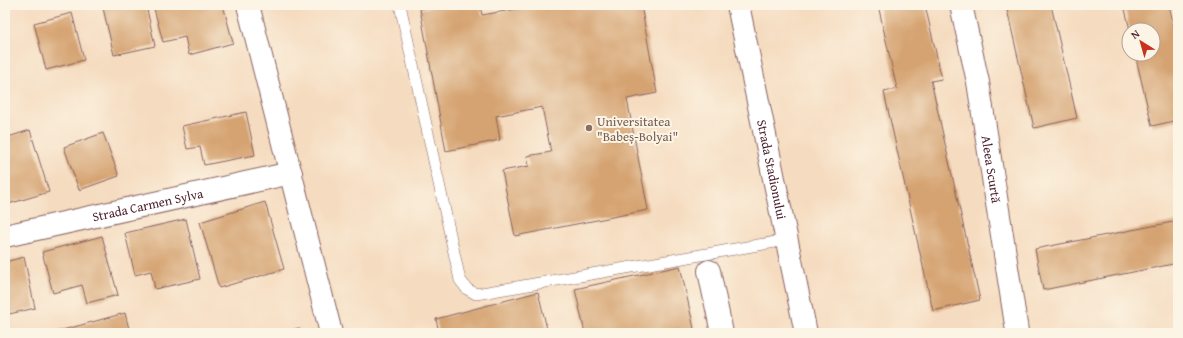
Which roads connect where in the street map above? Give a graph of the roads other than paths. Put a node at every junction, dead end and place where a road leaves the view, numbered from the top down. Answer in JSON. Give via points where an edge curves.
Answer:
{"nodes":[{"id":1,"x":248,"y":5,"type":"edge"},
{"id":2,"x":400,"y":5,"type":"edge"},
{"id":3,"x":738,"y":5,"type":"edge"},
{"id":4,"x":961,"y":5,"type":"edge"},
{"id":5,"x":291,"y":173,"type":"junction"},
{"id":6,"x":5,"y":236,"type":"edge"},
{"id":7,"x":787,"y":240,"type":"junction"},
{"id":8,"x":709,"y":271,"type":"dead end"},
{"id":9,"x":331,"y":333,"type":"edge"},
{"id":10,"x":722,"y":333,"type":"edge"},
{"id":11,"x":806,"y":333,"type":"edge"},
{"id":12,"x":1016,"y":333,"type":"edge"}],
"edges":[{"from":1,"to":5,"type":"street"},
{"from":2,"to":7,"type":"lane","via":[[460,280],[467,289],[476,294]]},
{"from":3,"to":7,"type":"street","name":"Strada Stadionului"},
{"from":4,"to":12,"type":"street","name":"Aleea Scurtă","via":[[978,82]]},
{"from":5,"to":6,"type":"street","name":"Strada Carmen Sylva"},
{"from":5,"to":9,"type":"street"},
{"from":7,"to":11,"type":"street","name":"Strada Stadionului"},
{"from":8,"to":10,"type":"street"}]}
